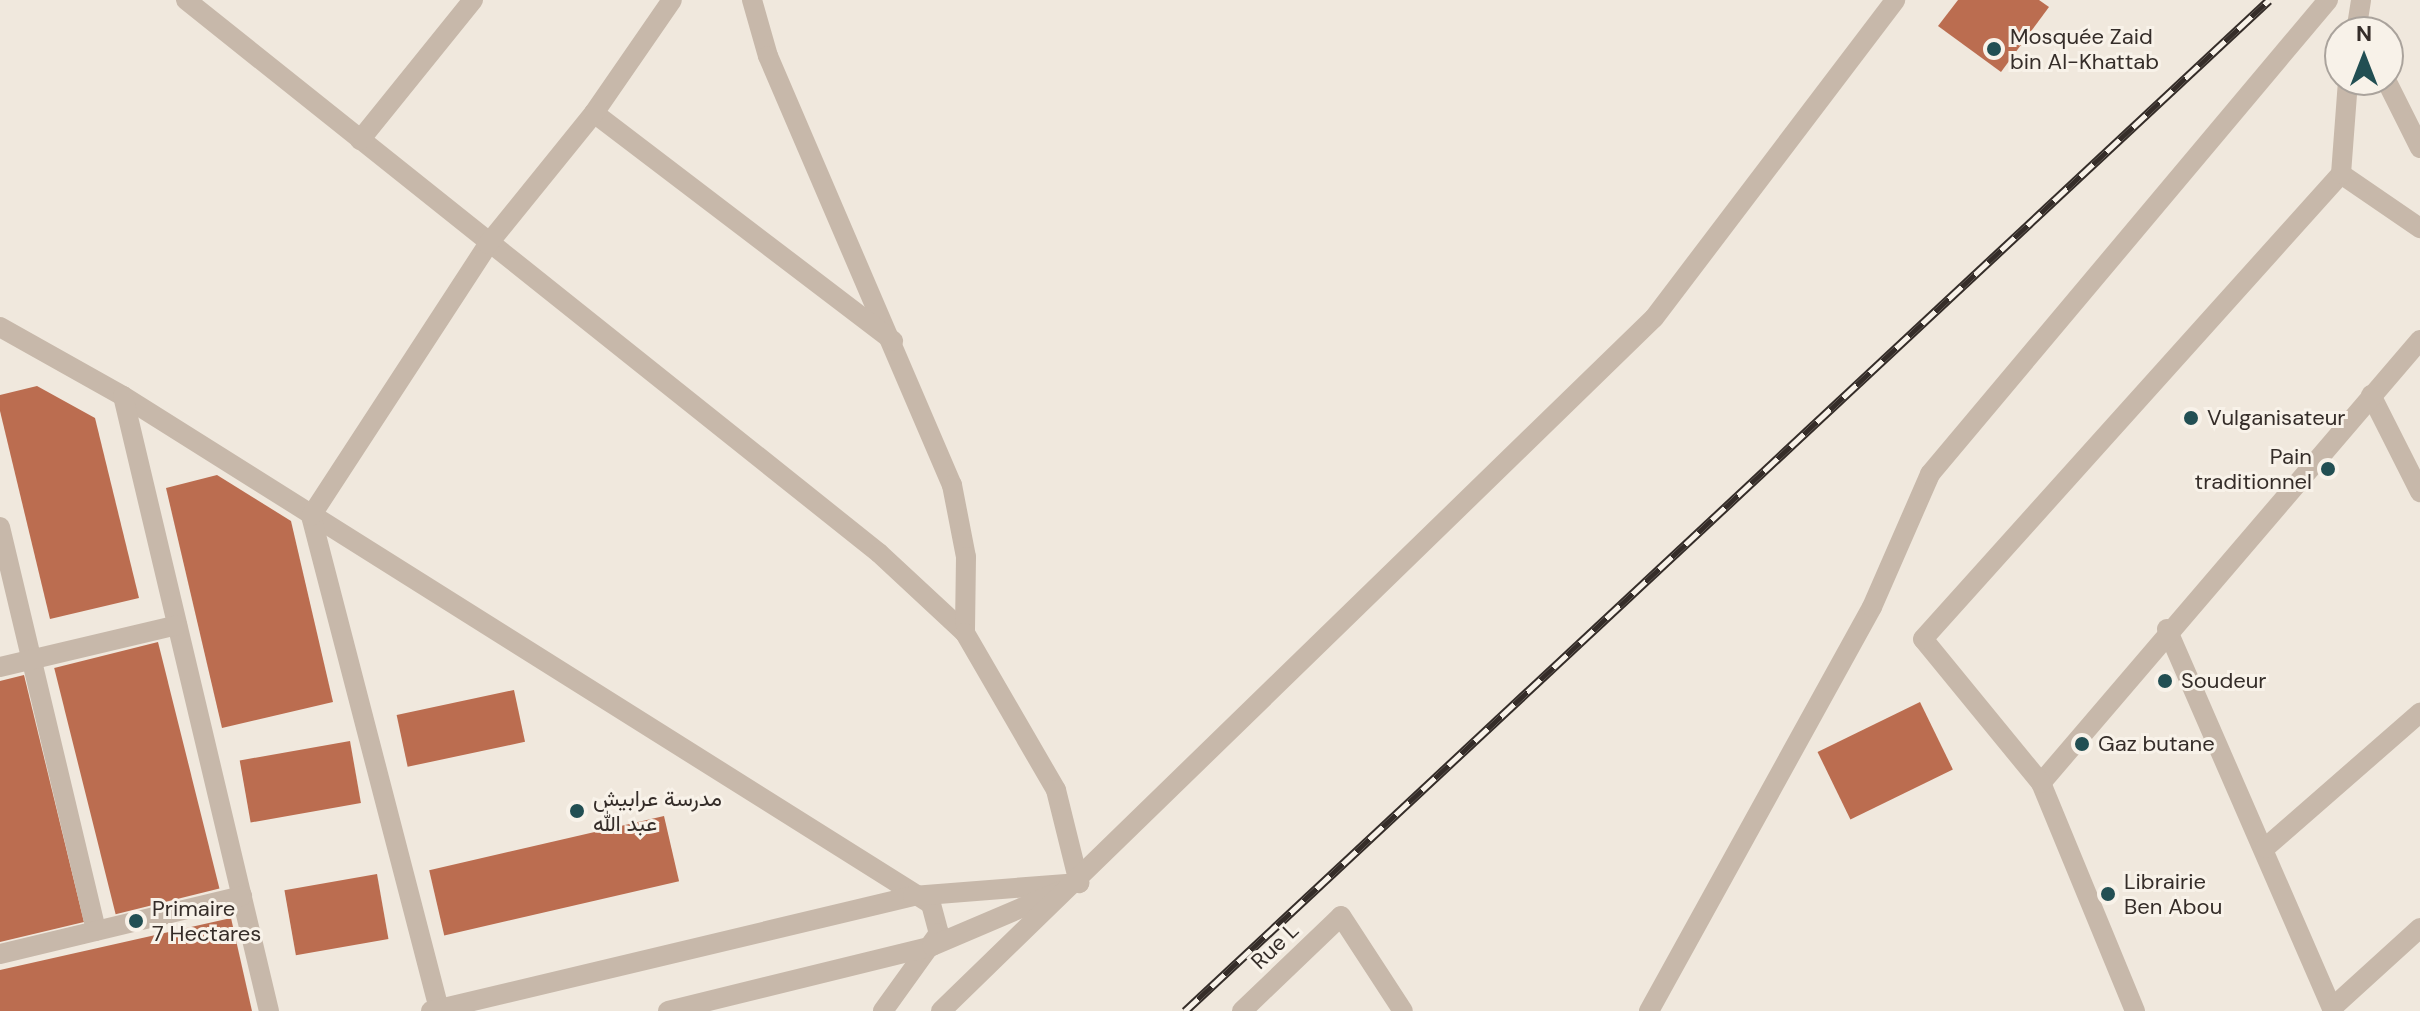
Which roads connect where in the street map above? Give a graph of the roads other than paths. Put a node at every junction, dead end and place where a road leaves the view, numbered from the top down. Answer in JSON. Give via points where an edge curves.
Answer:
{"nodes":[{"id":1,"x":186,"y":0,"type":"edge"},
{"id":2,"x":672,"y":0,"type":"edge"},
{"id":3,"x":752,"y":0,"type":"edge"},
{"id":4,"x":1895,"y":0,"type":"edge"},
{"id":5,"x":2328,"y":0,"type":"edge"},
{"id":6,"x":462,"y":4,"type":"edge"},
{"id":7,"x":2347,"y":96,"type":"edge"},
{"id":8,"x":2394,"y":96,"type":"edge"},
{"id":9,"x":594,"y":113,"type":"junction"},
{"id":10,"x":360,"y":140,"type":"junction"},
{"id":11,"x":2420,"y":148,"type":"edge"},
{"id":12,"x":2341,"y":174,"type":"junction"},
{"id":13,"x":2420,"y":228,"type":"edge"},
{"id":14,"x":488,"y":244,"type":"junction"},
{"id":15,"x":0,"y":327,"type":"edge"},
{"id":16,"x":2420,"y":340,"type":"edge"},
{"id":17,"x":894,"y":342,"type":"junction"},
{"id":18,"x":2371,"y":395,"type":"junction"},
{"id":19,"x":123,"y":396,"type":"junction"},
{"id":20,"x":2420,"y":492,"type":"edge"},
{"id":21,"x":311,"y":516,"type":"junction"},
{"id":22,"x":0,"y":527,"type":"edge"},
{"id":23,"x":177,"y":625,"type":"junction"},
{"id":24,"x":2167,"y":629,"type":"junction"},
{"id":25,"x":965,"y":633,"type":"junction"},
{"id":26,"x":32,"y":660,"type":"junction"},
{"id":27,"x":0,"y":667,"type":"edge"},
{"id":28,"x":2420,"y":713,"type":"edge"},
{"id":29,"x":2041,"y":783,"type":"junction"},
{"id":30,"x":2265,"y":848,"type":"junction"},
{"id":31,"x":1079,"y":883,"type":"junction"},
{"id":32,"x":242,"y":896,"type":"junction"},
{"id":33,"x":913,"y":896,"type":"junction"},
{"id":34,"x":2420,"y":928,"type":"edge"},
{"id":35,"x":96,"y":931,"type":"junction"},
{"id":36,"x":932,"y":946,"type":"junction"},
{"id":37,"x":0,"y":954,"type":"edge"},
{"id":38,"x":1652,"y":1009,"type":"edge"},
{"id":39,"x":2332,"y":1009,"type":"edge"},
{"id":40,"x":435,"y":1010,"type":"edge"},
{"id":41,"x":269,"y":1011,"type":"edge"},
{"id":42,"x":668,"y":1011,"type":"edge"},
{"id":43,"x":883,"y":1011,"type":"edge"},
{"id":44,"x":941,"y":1011,"type":"edge"},
{"id":45,"x":1242,"y":1011,"type":"edge"},
{"id":46,"x":1403,"y":1011,"type":"edge"},
{"id":47,"x":2135,"y":1011,"type":"edge"}],
"edges":[{"from":1,"to":10,"type":"street"},
{"from":2,"to":9,"type":"street"},
{"from":3,"to":17,"type":"street","via":[[768,56]]},
{"from":4,"to":31,"type":"street","via":[[1654,318]]},
{"from":5,"to":38,"type":"street","via":[[1930,474],[1872,607]]},
{"from":6,"to":10,"type":"street"},
{"from":7,"to":12,"type":"street"},
{"from":8,"to":11,"type":"street"},
{"from":9,"to":14,"type":"street"},
{"from":9,"to":17,"type":"street"},
{"from":10,"to":14,"type":"street"},
{"from":12,"to":13,"type":"street"},
{"from":12,"to":29,"type":"street","via":[[1923,639]]},
{"from":14,"to":21,"type":"street"},
{"from":14,"to":25,"type":"street","via":[[879,553]]},
{"from":15,"to":19,"type":"street"},
{"from":16,"to":18,"type":"street"},
{"from":17,"to":25,"type":"street","via":[[952,485],[966,557]]},
{"from":18,"to":20,"type":"street"},
{"from":18,"to":24,"type":"street"},
{"from":19,"to":21,"type":"street"},
{"from":19,"to":23,"type":"street"},
{"from":21,"to":33,"type":"street"},
{"from":21,"to":40,"type":"street"},
{"from":22,"to":26,"type":"street"},
{"from":23,"to":26,"type":"street"},
{"from":23,"to":32,"type":"street"},
{"from":24,"to":29,"type":"street"},
{"from":24,"to":30,"type":"street"},
{"from":25,"to":31,"type":"street","via":[[1056,790]]},
{"from":26,"to":27,"type":"street"},
{"from":26,"to":35,"type":"street"},
{"from":28,"to":30,"type":"street"},
{"from":29,"to":47,"type":"street"},
{"from":30,"to":39,"type":"street"},
{"from":31,"to":33,"type":"street"},
{"from":31,"to":36,"type":"street"},
{"from":31,"to":44,"type":"street"},
{"from":32,"to":35,"type":"street"},
{"from":32,"to":41,"type":"street"},
{"from":33,"to":36,"type":"street","via":[[939,918]]},
{"from":33,"to":40,"type":"street"},
{"from":34,"to":39,"type":"street"},
{"from":35,"to":37,"type":"street"},
{"from":36,"to":42,"type":"street"},
{"from":36,"to":43,"type":"street"},
{"from":45,"to":46,"type":"street","name":"Rue L","via":[[1341,916]]}]}
